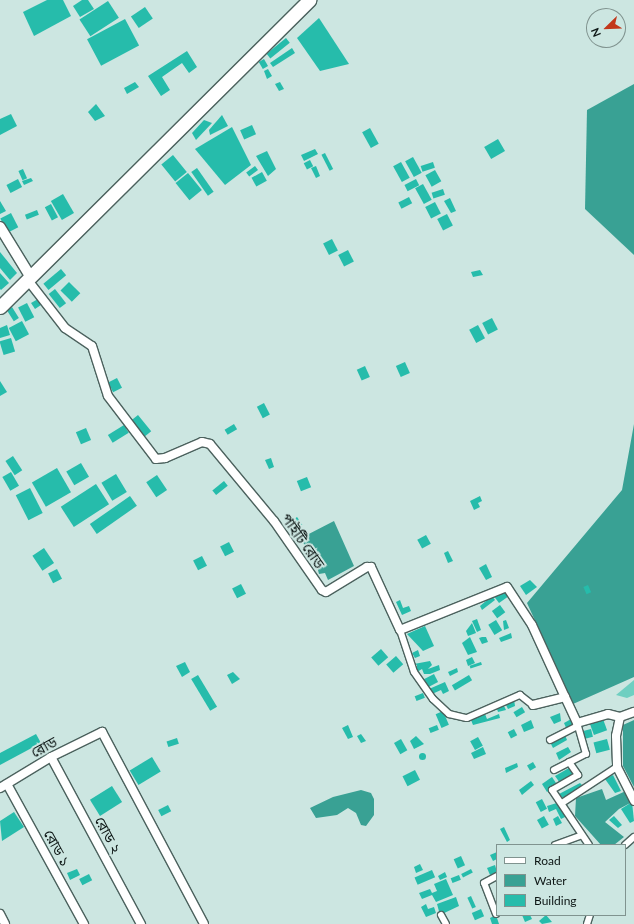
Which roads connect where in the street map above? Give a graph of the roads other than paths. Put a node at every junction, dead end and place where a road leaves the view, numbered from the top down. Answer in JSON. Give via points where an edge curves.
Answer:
{"nodes":[{"id":1,"x":309,"y":0,"type":"edge"},
{"id":2,"x":0,"y":227,"type":"edge"},
{"id":3,"x":29,"y":277,"type":"junction"},
{"id":4,"x":0,"y":307,"type":"edge"},
{"id":5,"x":400,"y":630,"type":"junction"},
{"id":6,"x":566,"y":697,"type":"junction"},
{"id":7,"x":533,"y":705,"type":"joint"},
{"id":8,"x":634,"y":712,"type":"edge"},
{"id":9,"x":620,"y":717,"type":"junction"},
{"id":10,"x":577,"y":725,"type":"junction"},
{"id":11,"x":550,"y":740,"type":"dead end"},
{"id":12,"x":51,"y":757,"type":"junction"},
{"id":13,"x":569,"y":762,"type":"junction"},
{"id":14,"x":617,"y":767,"type":"junction"},
{"id":15,"x":554,"y":770,"type":"dead end"},
{"id":16,"x":4,"y":786,"type":"edge"},
{"id":17,"x":634,"y":801,"type":"edge"},
{"id":18,"x":562,"y":803,"type":"junction"},
{"id":19,"x":580,"y":836,"type":"junction"},
{"id":20,"x":634,"y":837,"type":"edge"},
{"id":21,"x":558,"y":844,"type":"edge"},
{"id":22,"x":588,"y":844,"type":"edge"},
{"id":23,"x":626,"y":844,"type":"edge"},
{"id":24,"x":496,"y":877,"type":"edge"},
{"id":25,"x":0,"y":914,"type":"edge"},
{"id":26,"x":496,"y":914,"type":"dead end"},
{"id":27,"x":441,"y":915,"type":"dead end"},
{"id":28,"x":5,"y":924,"type":"edge"},
{"id":29,"x":84,"y":924,"type":"edge"},
{"id":30,"x":142,"y":924,"type":"edge"},
{"id":31,"x":204,"y":924,"type":"edge"},
{"id":32,"x":446,"y":924,"type":"edge"}],
"edges":[{"from":1,"to":3,"type":"main road"},
{"from":2,"to":3,"type":"street"},
{"from":3,"to":4,"type":"main road"},
{"from":3,"to":5,"type":"street","name":"পাইটি রোড","via":[[65,328],[92,346],[108,396],[156,459],[165,458],[202,442],[210,444],[274,522],[322,590],[326,592],[371,567]]},
{"from":5,"to":6,"type":"street","via":[[508,587],[532,625]]},
{"from":5,"to":7,"type":"street","via":[[414,672],[433,699],[449,714],[468,718],[520,695]]},
{"from":6,"to":7,"type":"street"},
{"from":6,"to":10,"type":"street"},
{"from":8,"to":9,"type":"street"},
{"from":9,"to":10,"type":"street","via":[[608,714]]},
{"from":9,"to":14,"type":"street","via":[[616,736]]},
{"from":10,"to":11,"type":"street"},
{"from":10,"to":13,"type":"street","via":[[586,754]]},
{"from":12,"to":16,"type":"street","name":"রোড"},
{"from":12,"to":30,"type":"street","name":"রোড ২"},
{"from":12,"to":31,"type":"street","name":"রোড","via":[[102,732]]},
{"from":13,"to":15,"type":"street"},
{"from":13,"to":18,"type":"street","via":[[578,775],[552,790]]},
{"from":14,"to":17,"type":"street"},
{"from":14,"to":18,"type":"street"},
{"from":16,"to":29,"type":"street","name":"রোড ১"},
{"from":18,"to":19,"type":"street"},
{"from":19,"to":21,"type":"street"},
{"from":19,"to":22,"type":"street"},
{"from":20,"to":23,"type":"street"},
{"from":24,"to":26,"type":"street","via":[[484,883]]},
{"from":25,"to":28,"type":"street"},
{"from":27,"to":32,"type":"street"}]}
